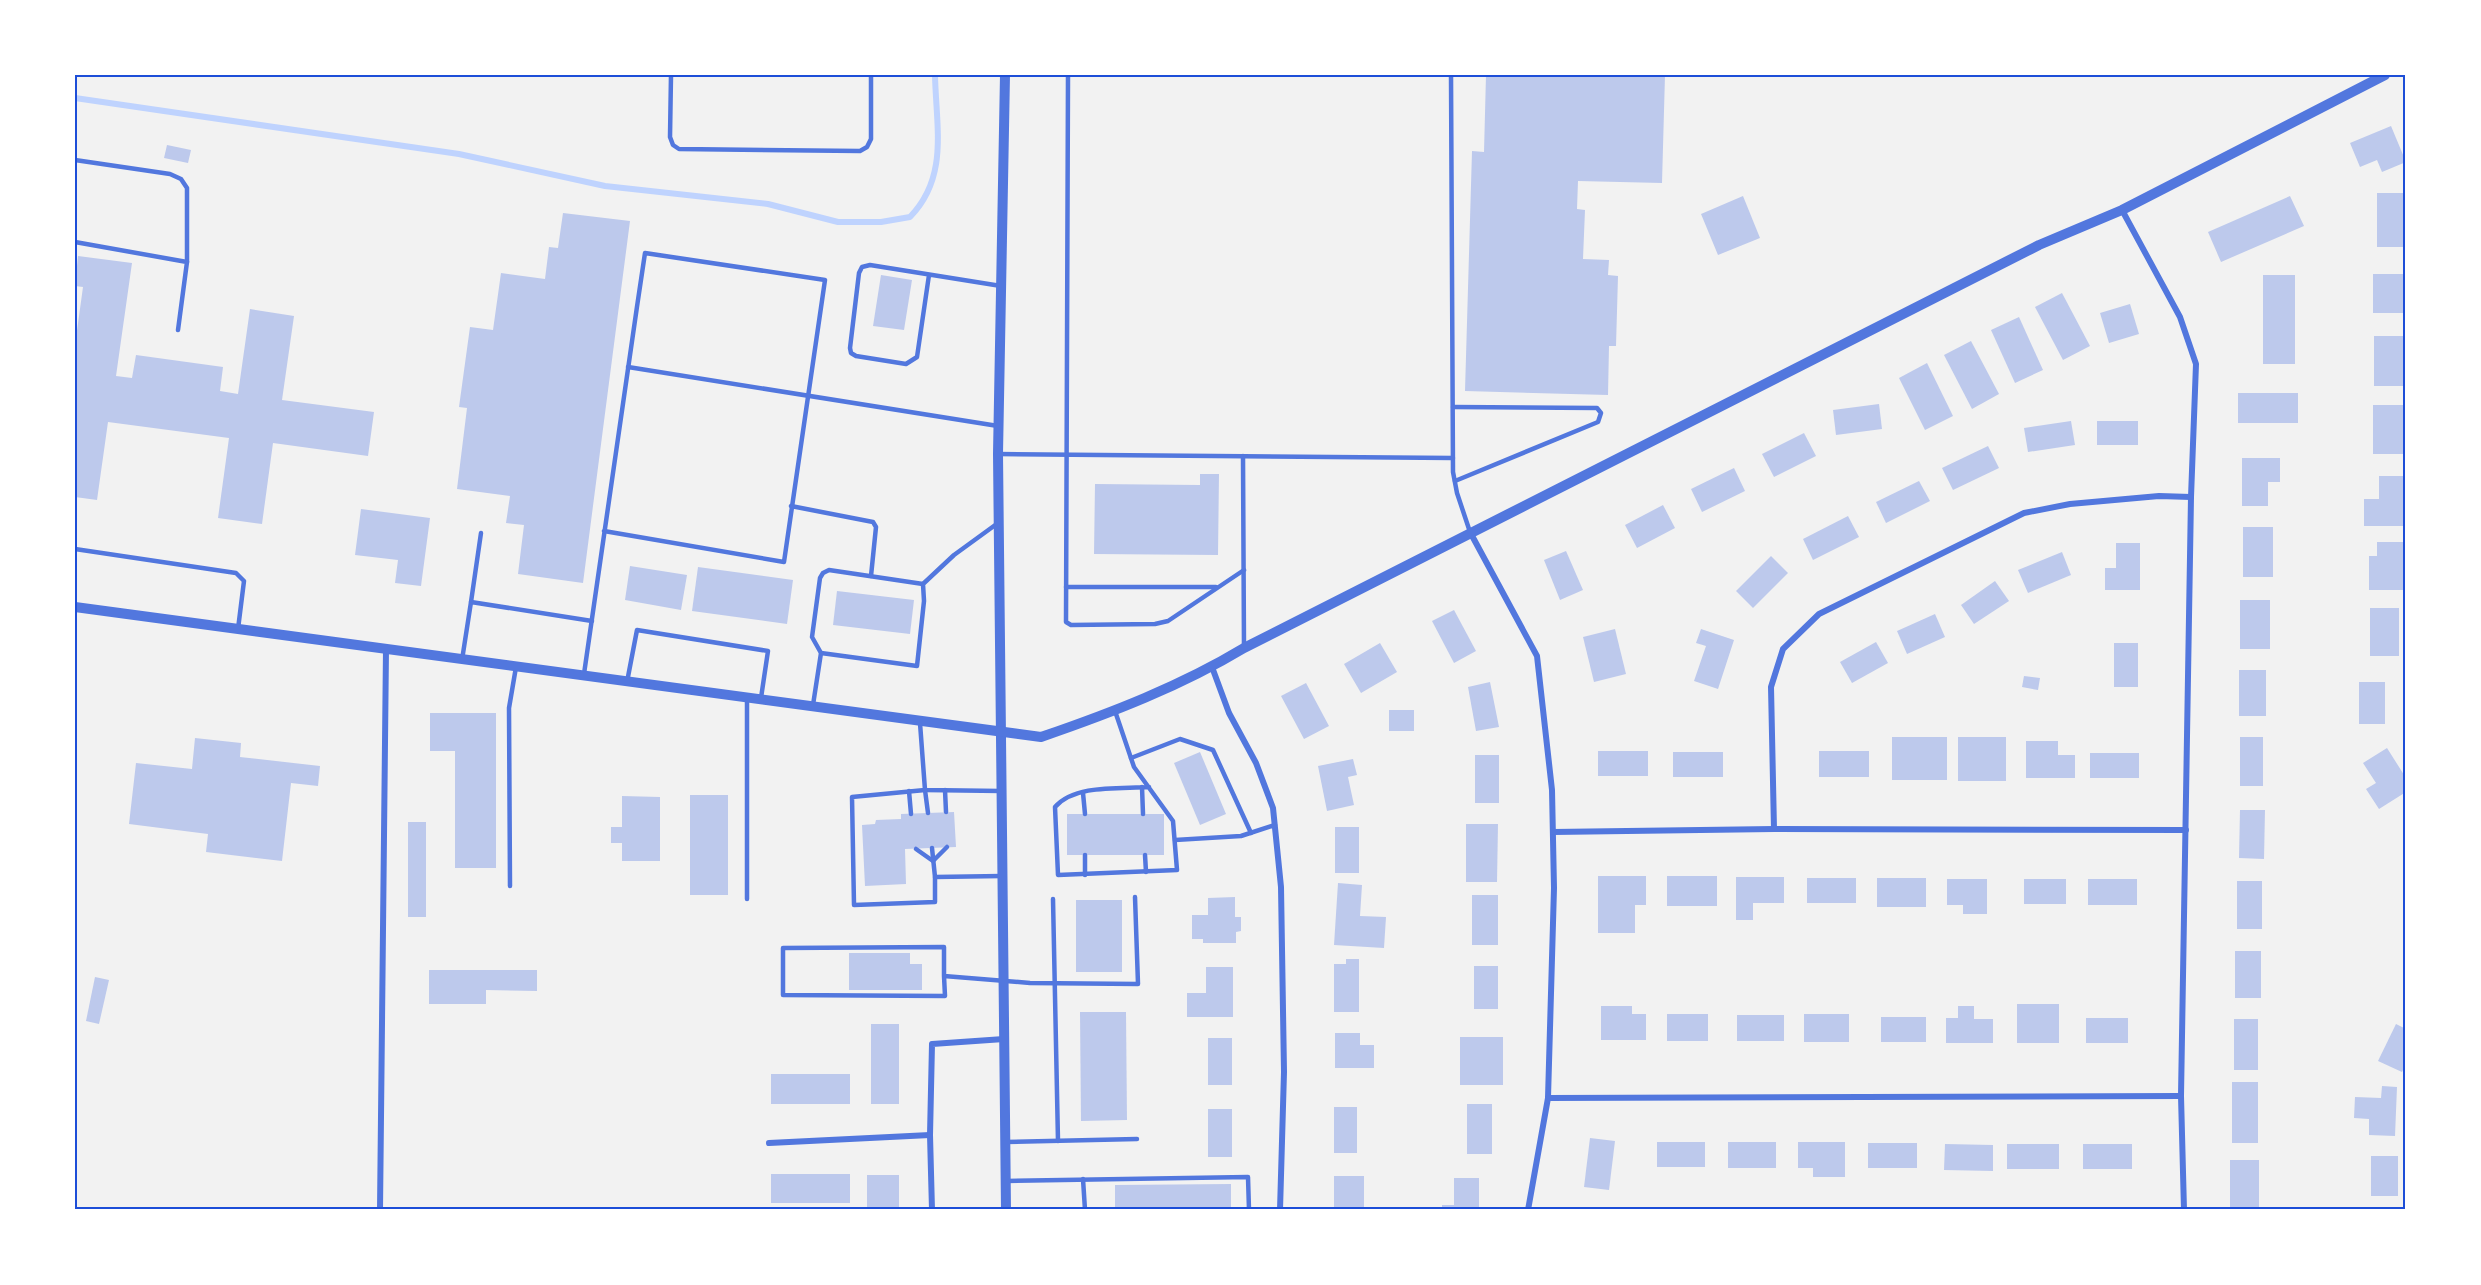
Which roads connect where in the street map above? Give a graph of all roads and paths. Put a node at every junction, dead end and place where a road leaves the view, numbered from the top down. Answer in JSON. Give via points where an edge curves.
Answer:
{"nodes":[{"id":1,"x":671,"y":75,"type":"edge"},
{"id":2,"x":871,"y":75,"type":"edge"},
{"id":3,"x":1005,"y":75,"type":"edge"},
{"id":4,"x":1068,"y":75,"type":"edge"},
{"id":5,"x":1451,"y":75,"type":"edge"},
{"id":6,"x":2385,"y":75,"type":"edge"},
{"id":7,"x":75,"y":160,"type":"edge"},
{"id":8,"x":2122,"y":210,"type":"junction"},
{"id":9,"x":75,"y":242,"type":"edge"},
{"id":10,"x":187,"y":262,"type":"junction"},
{"id":11,"x":929,"y":275,"type":"junction"},
{"id":12,"x":1001,"y":286,"type":"junction"},
{"id":13,"x":177,"y":330,"type":"dead end"},
{"id":14,"x":628,"y":367,"type":"junction"},
{"id":15,"x":808,"y":394,"type":"junction"},
{"id":16,"x":1453,"y":407,"type":"junction"},
{"id":17,"x":998,"y":426,"type":"junction"},
{"id":18,"x":998,"y":454,"type":"junction"},
{"id":19,"x":1066,"y":454,"type":"junction"},
{"id":20,"x":1243,"y":456,"type":"junction"},
{"id":21,"x":1453,"y":458,"type":"junction"},
{"id":22,"x":1455,"y":481,"type":"junction"},
{"id":23,"x":2191,"y":497,"type":"junction"},
{"id":24,"x":791,"y":506,"type":"junction"},
{"id":25,"x":998,"y":523,"type":"junction"},
{"id":26,"x":604,"y":531,"type":"junction"},
{"id":27,"x":1470,"y":532,"type":"junction"},
{"id":28,"x":481,"y":533,"type":"dead end"},
{"id":29,"x":75,"y":549,"type":"edge"},
{"id":30,"x":1244,"y":570,"type":"junction"},
{"id":31,"x":871,"y":576,"type":"junction"},
{"id":32,"x":923,"y":584,"type":"junction"},
{"id":33,"x":1066,"y":587,"type":"junction"},
{"id":34,"x":1216,"y":587,"type":"junction"},
{"id":35,"x":471,"y":602,"type":"junction"},
{"id":36,"x":75,"y":607,"type":"edge"},
{"id":37,"x":592,"y":621,"type":"junction"},
{"id":38,"x":238,"y":629,"type":"junction"},
{"id":39,"x":1244,"y":648,"type":"junction"},
{"id":40,"x":386,"y":649,"type":"junction"},
{"id":41,"x":821,"y":653,"type":"junction"},
{"id":42,"x":462,"y":660,"type":"junction"},
{"id":43,"x":516,"y":667,"type":"junction"},
{"id":44,"x":1212,"y":667,"type":"junction"},
{"id":45,"x":584,"y":676,"type":"junction"},
{"id":46,"x":627,"y":682,"type":"junction"},
{"id":47,"x":747,"y":699,"type":"junction"},
{"id":48,"x":760,"y":701,"type":"junction"},
{"id":49,"x":813,"y":708,"type":"junction"},
{"id":50,"x":1115,"y":711,"type":"junction"},
{"id":51,"x":920,"y":723,"type":"junction"},
{"id":52,"x":1000,"y":734,"type":"junction"},
{"id":53,"x":1131,"y":758,"type":"junction"},
{"id":54,"x":1149,"y":787,"type":"junction"},
{"id":55,"x":1142,"y":788,"type":"junction"},
{"id":56,"x":925,"y":790,"type":"junction"},
{"id":57,"x":945,"y":790,"type":"junction"},
{"id":58,"x":909,"y":791,"type":"junction"},
{"id":59,"x":1001,"y":791,"type":"junction"},
{"id":60,"x":1083,"y":793,"type":"junction"},
{"id":61,"x":946,"y":812,"type":"dead end"},
{"id":62,"x":928,"y":813,"type":"dead end"},
{"id":63,"x":911,"y":814,"type":"dead end"},
{"id":64,"x":1085,"y":814,"type":"dead end"},
{"id":65,"x":1143,"y":814,"type":"dead end"},
{"id":66,"x":1275,"y":825,"type":"junction"},
{"id":67,"x":1774,"y":829,"type":"junction"},
{"id":68,"x":2186,"y":830,"type":"junction"},
{"id":69,"x":1553,"y":832,"type":"junction"},
{"id":70,"x":1251,"y":833,"type":"junction"},
{"id":71,"x":1175,"y":840,"type":"junction"},
{"id":72,"x":932,"y":848,"type":"dead end"},
{"id":73,"x":947,"y":848,"type":"dead end"},
{"id":74,"x":916,"y":849,"type":"dead end"},
{"id":75,"x":1085,"y":855,"type":"dead end"},
{"id":76,"x":1145,"y":855,"type":"dead end"},
{"id":77,"x":933,"y":861,"type":"junction"},
{"id":78,"x":1146,"y":872,"type":"junction"},
{"id":79,"x":1085,"y":875,"type":"junction"},
{"id":80,"x":1002,"y":876,"type":"junction"},
{"id":81,"x":935,"y":877,"type":"junction"},
{"id":82,"x":510,"y":886,"type":"dead end"},
{"id":83,"x":1135,"y":897,"type":"dead end"},
{"id":84,"x":747,"y":898,"type":"dead end"},
{"id":85,"x":1053,"y":900,"type":"dead end"},
{"id":86,"x":944,"y":976,"type":"junction"},
{"id":87,"x":1003,"y":981,"type":"junction"},
{"id":88,"x":1054,"y":984,"type":"junction"},
{"id":89,"x":1004,"y":1039,"type":"junction"},
{"id":90,"x":2181,"y":1096,"type":"junction"},
{"id":91,"x":1548,"y":1098,"type":"junction"},
{"id":92,"x":930,"y":1135,"type":"junction"},
{"id":93,"x":1137,"y":1139,"type":"dead end"},
{"id":94,"x":1058,"y":1141,"type":"junction"},
{"id":95,"x":1005,"y":1142,"type":"junction"},
{"id":96,"x":770,"y":1143,"type":"dead end"},
{"id":97,"x":1083,"y":1179,"type":"junction"},
{"id":98,"x":1006,"y":1181,"type":"junction"},
{"id":99,"x":380,"y":1210,"type":"edge"},
{"id":100,"x":932,"y":1210,"type":"edge"},
{"id":101,"x":1006,"y":1210,"type":"edge"},
{"id":102,"x":1085,"y":1210,"type":"edge"},
{"id":103,"x":1249,"y":1210,"type":"edge"},
{"id":104,"x":1280,"y":1210,"type":"edge"},
{"id":105,"x":1528,"y":1210,"type":"edge"},
{"id":106,"x":2184,"y":1210,"type":"edge"}],
"edges":[{"from":1,"to":2,"type":"lane","via":[[670,137],[679,149],[860,151],[871,139]]},
{"from":3,"to":12,"type":"street"},
{"from":4,"to":19,"type":"lane"},
{"from":5,"to":16,"type":"lane"},
{"from":6,"to":8,"type":"street"},
{"from":7,"to":10,"type":"lane","via":[[181,179],[187,188]]},
{"from":8,"to":23,"type":"street","via":[[2180,317],[2196,364]]},
{"from":8,"to":27,"type":"street","via":[[2039,245]]},
{"from":9,"to":10,"type":"lane"},
{"from":10,"to":13,"type":"lane"},
{"from":11,"to":11,"type":"lane","via":[[862,267],[851,353],[906,364],[917,357]]},
{"from":11,"to":12,"type":"lane"},
{"from":12,"to":17,"type":"street"},
{"from":14,"to":15,"type":"lane"},
{"from":14,"to":15,"type":"lane","via":[[645,253],[825,280]]},
{"from":14,"to":26,"type":"lane"},
{"from":15,"to":17,"type":"lane"},
{"from":15,"to":24,"type":"lane"},
{"from":16,"to":21,"type":"lane"},
{"from":16,"to":22,"type":"lane","via":[[1597,408],[1601,413],[1598,422]]},
{"from":17,"to":18,"type":"street"},
{"from":18,"to":19,"type":"lane"},
{"from":18,"to":25,"type":"street"},
{"from":19,"to":20,"type":"lane"},
{"from":19,"to":33,"type":"lane"},
{"from":20,"to":21,"type":"lane"},
{"from":20,"to":30,"type":"lane"},
{"from":21,"to":22,"type":"lane"},
{"from":22,"to":27,"type":"lane"},
{"from":23,"to":67,"type":"street","via":[[2070,504],[2024,513],[1819,614],[1783,649],[1771,687]]},
{"from":23,"to":68,"type":"street"},
{"from":24,"to":26,"type":"lane","via":[[784,562]]},
{"from":24,"to":31,"type":"lane","via":[[873,522],[876,527]]},
{"from":25,"to":32,"type":"lane"},
{"from":25,"to":52,"type":"street"},
{"from":26,"to":37,"type":"lane"},
{"from":27,"to":39,"type":"street"},
{"from":27,"to":69,"type":"street","via":[[1537,656]]},
{"from":28,"to":35,"type":"lane"},
{"from":29,"to":38,"type":"lane","via":[[236,573],[244,581]]},
{"from":30,"to":34,"type":"lane"},
{"from":30,"to":39,"type":"lane"},
{"from":31,"to":32,"type":"lane"},
{"from":31,"to":41,"type":"lane","via":[[830,570],[823,573],[812,637]]},
{"from":32,"to":41,"type":"lane","via":[[917,666]]},
{"from":33,"to":34,"type":"lane"},
{"from":33,"to":34,"type":"lane","via":[[1066,622],[1071,625],[1168,621]]},
{"from":35,"to":37,"type":"lane"},
{"from":35,"to":42,"type":"lane"},
{"from":36,"to":38,"type":"street"},
{"from":37,"to":45,"type":"lane"},
{"from":38,"to":40,"type":"street"},
{"from":39,"to":44,"type":"street"},
{"from":40,"to":42,"type":"street"},
{"from":40,"to":99,"type":"street"},
{"from":41,"to":49,"type":"lane"},
{"from":42,"to":43,"type":"street"},
{"from":43,"to":45,"type":"street"},
{"from":43,"to":82,"type":"lane","via":[[509,708]]},
{"from":44,"to":50,"type":"street"},
{"from":44,"to":66,"type":"street","via":[[1228,713],[1257,763]]},
{"from":45,"to":46,"type":"street"},
{"from":46,"to":47,"type":"street"},
{"from":46,"to":48,"type":"lane","via":[[637,630],[768,651]]},
{"from":47,"to":48,"type":"street"},
{"from":47,"to":84,"type":"lane"},
{"from":48,"to":49,"type":"street"},
{"from":49,"to":51,"type":"street"},
{"from":50,"to":52,"type":"street","via":[[1041,737]]},
{"from":50,"to":53,"type":"lane"},
{"from":51,"to":52,"type":"street"},
{"from":51,"to":56,"type":"lane"},
{"from":52,"to":59,"type":"street"},
{"from":53,"to":54,"type":"lane"},
{"from":53,"to":70,"type":"lane","via":[[1180,739],[1213,750]]},
{"from":54,"to":55,"type":"lane"},
{"from":54,"to":71,"type":"lane","via":[[1173,821]]},
{"from":55,"to":60,"type":"lane"},
{"from":55,"to":65,"type":"lane"},
{"from":56,"to":57,"type":"lane"},
{"from":56,"to":58,"type":"lane"},
{"from":56,"to":62,"type":"lane"},
{"from":57,"to":59,"type":"lane"},
{"from":57,"to":61,"type":"lane"},
{"from":58,"to":63,"type":"lane"},
{"from":58,"to":81,"type":"lane","via":[[852,797],[854,905],[935,902]]},
{"from":59,"to":80,"type":"street"},
{"from":60,"to":64,"type":"lane"},
{"from":60,"to":79,"type":"lane","via":[[1064,797],[1055,807],[1058,875]]},
{"from":66,"to":70,"type":"lane"},
{"from":66,"to":104,"type":"street","via":[[1281,887],[1284,1061]]},
{"from":67,"to":68,"type":"street"},
{"from":67,"to":69,"type":"street"},
{"from":68,"to":90,"type":"street"},
{"from":69,"to":91,"type":"street"},
{"from":70,"to":71,"type":"lane"},
{"from":71,"to":78,"type":"lane","via":[[1177,870]]},
{"from":72,"to":77,"type":"lane"},
{"from":73,"to":77,"type":"lane"},
{"from":74,"to":77,"type":"lane"},
{"from":75,"to":79,"type":"lane"},
{"from":76,"to":78,"type":"lane"},
{"from":77,"to":81,"type":"lane"},
{"from":78,"to":79,"type":"lane"},
{"from":80,"to":81,"type":"lane"},
{"from":80,"to":87,"type":"street"},
{"from":83,"to":88,"type":"lane","via":[[1138,984]]},
{"from":85,"to":88,"type":"lane"},
{"from":86,"to":86,"type":"lane","via":[[944,947],[783,948],[783,996],[945,996]]},
{"from":86,"to":87,"type":"lane"},
{"from":87,"to":88,"type":"lane"},
{"from":87,"to":89,"type":"street"},
{"from":88,"to":94,"type":"lane"},
{"from":89,"to":92,"type":"street","via":[[932,1044]]},
{"from":89,"to":95,"type":"street"},
{"from":90,"to":91,"type":"street"},
{"from":90,"to":106,"type":"street"},
{"from":91,"to":105,"type":"street"},
{"from":92,"to":96,"type":"street"},
{"from":92,"to":100,"type":"street"},
{"from":93,"to":94,"type":"lane"},
{"from":94,"to":95,"type":"lane"},
{"from":95,"to":98,"type":"street"},
{"from":97,"to":98,"type":"lane"},
{"from":97,"to":102,"type":"lane"},
{"from":97,"to":103,"type":"lane","via":[[1248,1177]]},
{"from":98,"to":101,"type":"street"}]}
